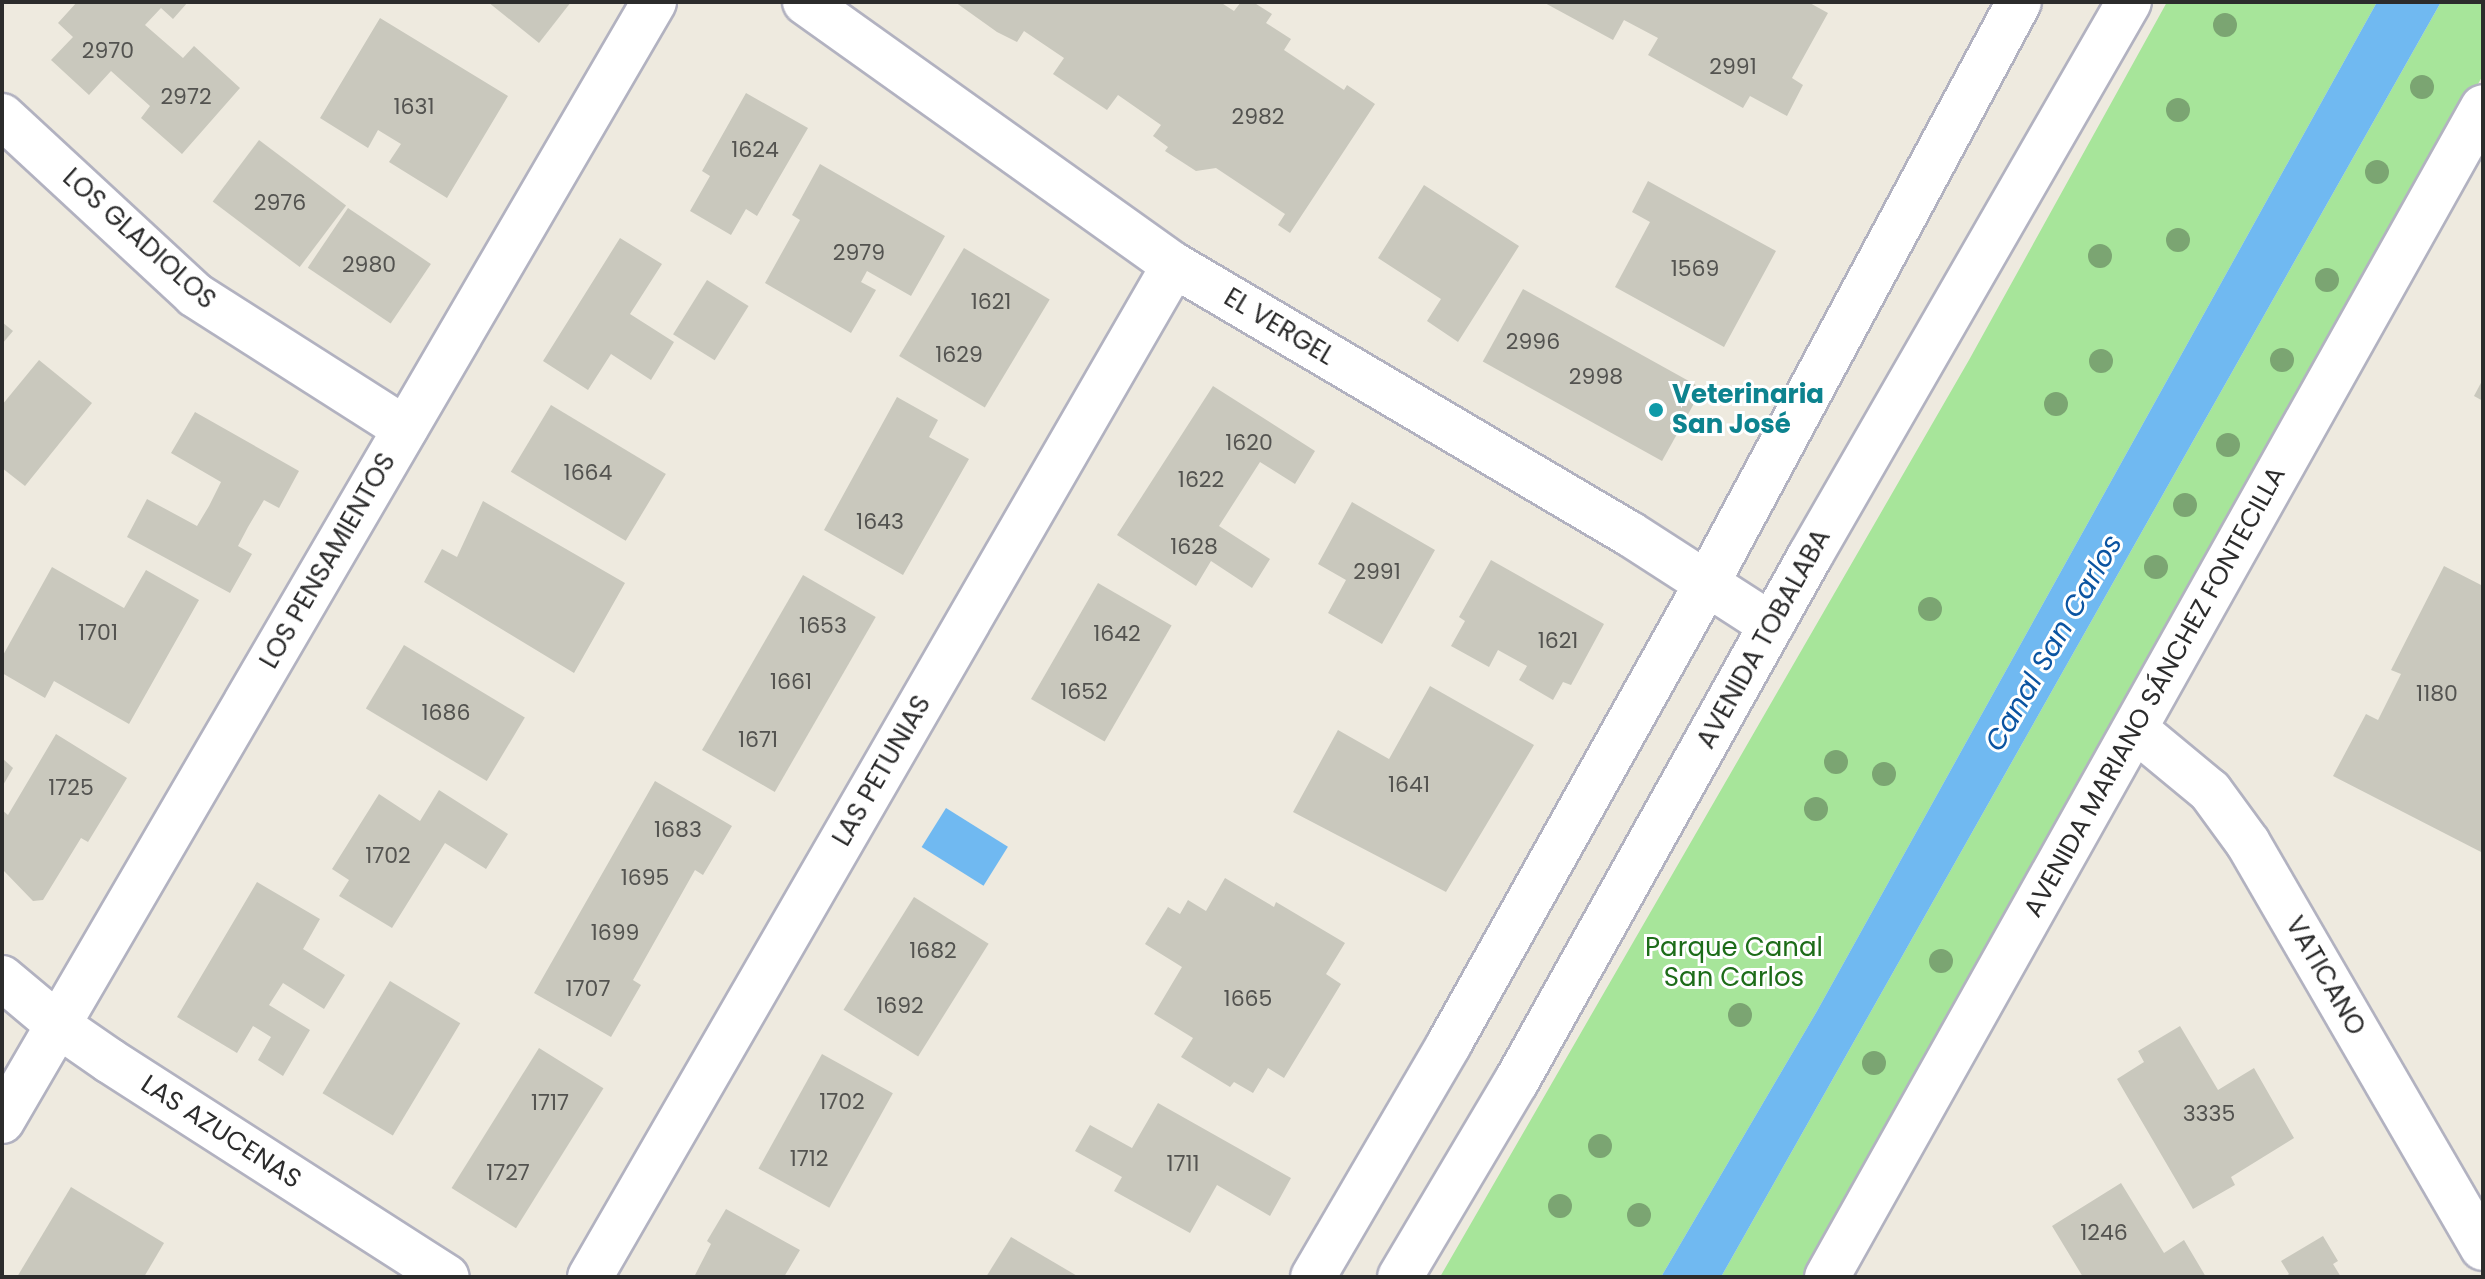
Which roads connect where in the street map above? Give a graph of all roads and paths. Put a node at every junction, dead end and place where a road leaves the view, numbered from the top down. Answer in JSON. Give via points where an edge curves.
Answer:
{"nodes":[{"id":1,"x":654,"y":2,"type":"edge"},
{"id":2,"x":805,"y":2,"type":"edge"},
{"id":3,"x":2019,"y":2,"type":"edge"},
{"id":4,"x":2129,"y":2,"type":"edge"},
{"id":5,"x":2483,"y":107,"type":"edge"},
{"id":6,"x":2,"y":116,"type":"edge"},
{"id":7,"x":1174,"y":265,"type":"junction"},
{"id":8,"x":405,"y":429,"type":"junction"},
{"id":9,"x":1707,"y":583,"type":"junction"},
{"id":10,"x":1771,"y":625,"type":"junction"},
{"id":11,"x":2135,"y":729,"type":"junction"},
{"id":12,"x":2,"y":978,"type":"edge"},
{"id":13,"x":58,"y":1025,"type":"junction"},
{"id":14,"x":2,"y":1121,"type":"edge"},
{"id":15,"x":2483,"y":1248,"type":"edge"},
{"id":16,"x":447,"y":1277,"type":"edge"},
{"id":17,"x":590,"y":1277,"type":"edge"},
{"id":18,"x":1313,"y":1277,"type":"edge"},
{"id":19,"x":1400,"y":1277,"type":"edge"},
{"id":20,"x":1827,"y":1277,"type":"edge"}],
"edges":[{"from":1,"to":8,"type":"street","name":"LOS PENSAMIENTOS"},
{"from":2,"to":7,"type":"street","name":"EL VERGEL"},
{"from":3,"to":9,"type":"street"},
{"from":4,"to":10,"type":"street","name":"AVENIDA TOBALABA"},
{"from":5,"to":11,"type":"street","name":"AVENIDA MARIANO SÁNCHEZ FONTECILLA"},
{"from":6,"to":8,"type":"street","name":"LOS GLADIOLOS","via":[[195,295]]},
{"from":7,"to":9,"type":"street","name":"EL VERGEL"},
{"from":7,"to":17,"type":"street","name":"LAS PETUNIAS"},
{"from":8,"to":13,"type":"street","name":"LOS PENSAMIENTOS"},
{"from":9,"to":10,"type":"street","name":"EL VERGEL"},
{"from":9,"to":18,"type":"street"},
{"from":10,"to":19,"type":"street","name":"AVENIDA TOBALABA","via":[[1516,1082]]},
{"from":11,"to":15,"type":"street","name":"VATICANO","via":[[2210,791],[2248,843]]},
{"from":11,"to":20,"type":"street","name":"AVENIDA MARIANO SÁNCHEZ FONTECILLA"},
{"from":12,"to":13,"type":"street","name":"LAS AZUCENAS"},
{"from":13,"to":14,"type":"street","name":"LOS PENSAMIENTOS"},
{"from":13,"to":16,"type":"street","name":"LAS AZUCENAS"}]}
